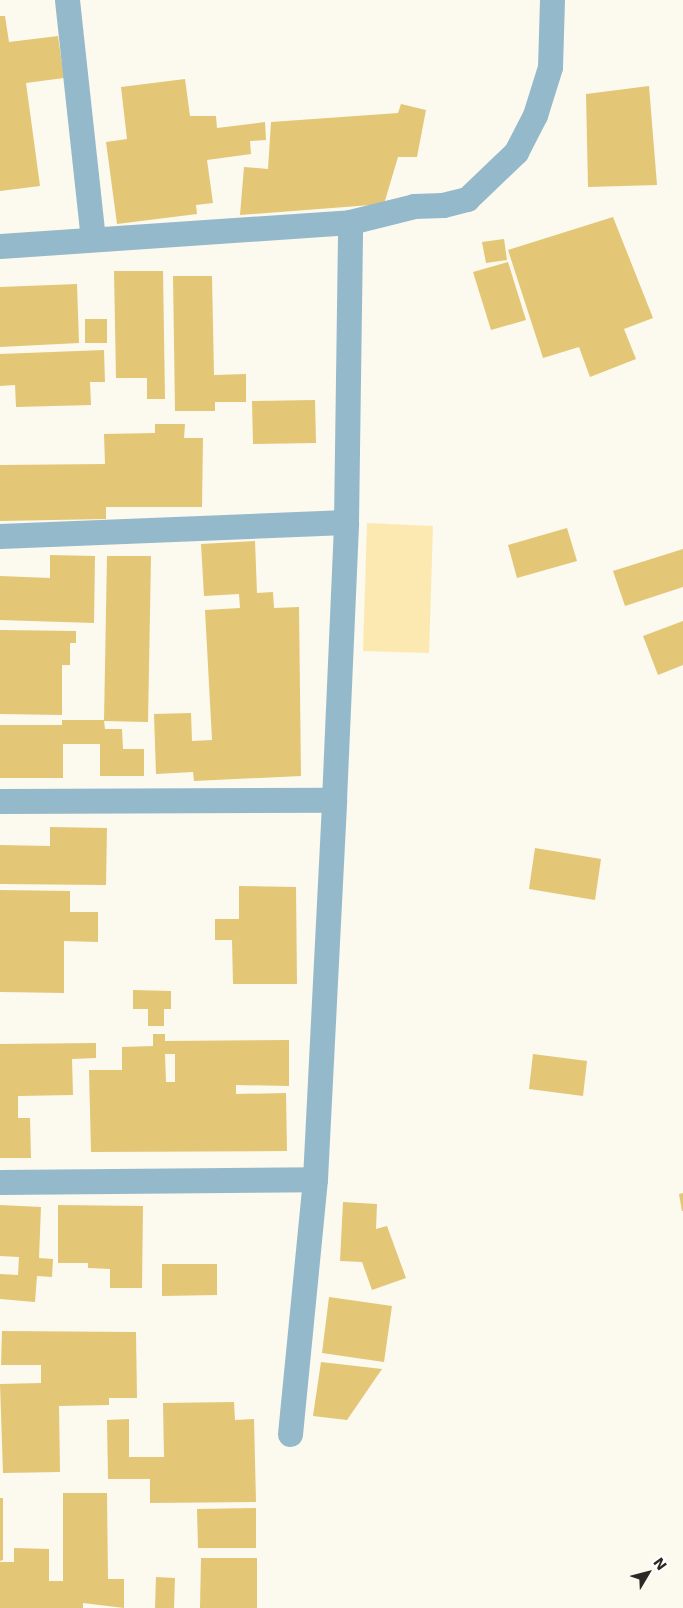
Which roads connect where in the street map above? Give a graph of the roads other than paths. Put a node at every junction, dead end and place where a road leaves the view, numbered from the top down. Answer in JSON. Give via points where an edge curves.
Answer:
{"nodes":[{"id":1,"x":66,"y":0,"type":"edge"},
{"id":2,"x":552,"y":0,"type":"edge"},
{"id":3,"x":350,"y":222,"type":"junction"},
{"id":4,"x":93,"y":239,"type":"junction"},
{"id":5,"x":0,"y":246,"type":"edge"},
{"id":6,"x":346,"y":522,"type":"junction"},
{"id":7,"x":0,"y":536,"type":"edge"},
{"id":8,"x":334,"y":800,"type":"junction"},
{"id":9,"x":0,"y":801,"type":"edge"},
{"id":10,"x":315,"y":1179,"type":"junction"},
{"id":11,"x":0,"y":1182,"type":"edge"},
{"id":12,"x":290,"y":1434,"type":"dead end"}],
"edges":[{"from":1,"to":4,"type":"street"},
{"from":2,"to":3,"type":"street","via":[[547,75],[535,115],[516,152],[497,173],[459,202],[414,206]]},
{"from":3,"to":4,"type":"street"},
{"from":3,"to":6,"type":"street"},
{"from":4,"to":5,"type":"street"},
{"from":6,"to":7,"type":"street"},
{"from":6,"to":8,"type":"street"},
{"from":8,"to":9,"type":"street"},
{"from":8,"to":10,"type":"street"},
{"from":10,"to":11,"type":"street"},
{"from":10,"to":12,"type":"street"}]}
